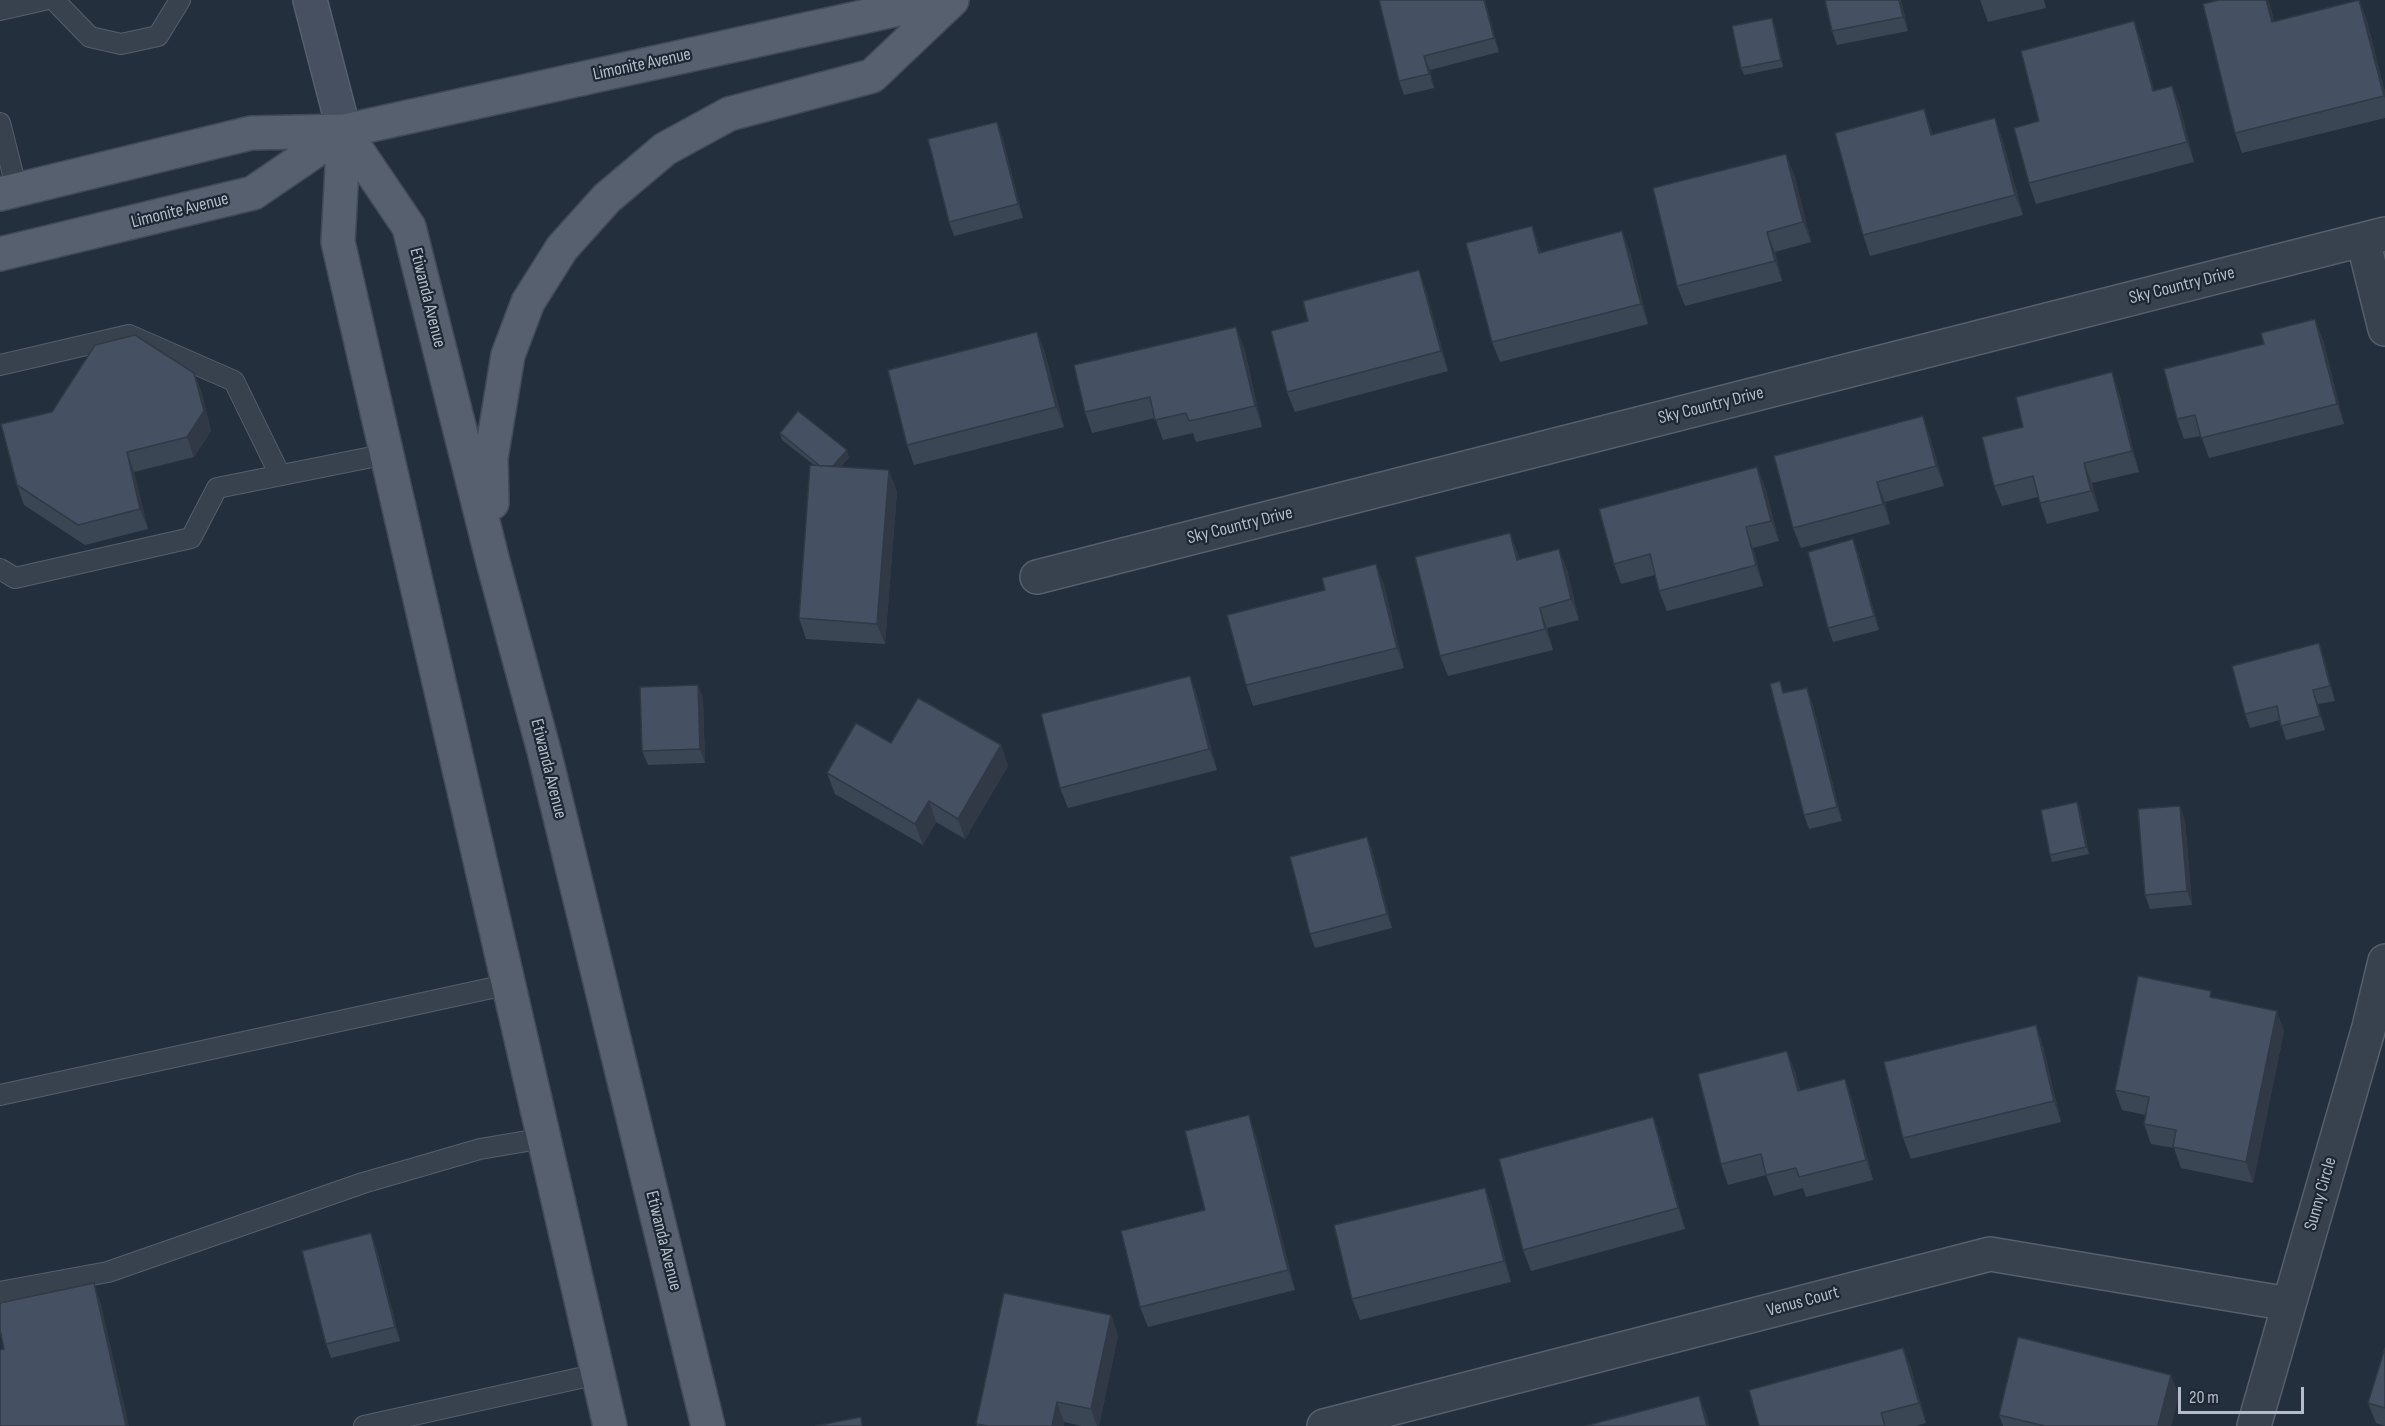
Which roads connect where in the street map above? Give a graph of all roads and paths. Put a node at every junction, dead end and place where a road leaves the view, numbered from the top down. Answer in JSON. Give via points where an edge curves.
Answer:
{"nodes":[{"id":1,"x":44,"y":0,"type":"edge"},
{"id":2,"x":54,"y":0,"type":"edge"},
{"id":3,"x":180,"y":0,"type":"edge"},
{"id":4,"x":310,"y":0,"type":"edge"},
{"id":5,"x":940,"y":0,"type":"edge"},
{"id":6,"x":951,"y":0,"type":"edge"},
{"id":7,"x":0,"y":10,"type":"edge"},
{"id":8,"x":0,"y":123,"type":"edge"},
{"id":9,"x":344,"y":131,"type":"junction"},
{"id":10,"x":9,"y":192,"type":"edge"},
{"id":11,"x":2374,"y":237,"type":"edge"},
{"id":12,"x":0,"y":254,"type":"edge"},
{"id":13,"x":2385,"y":329,"type":"edge"},
{"id":14,"x":0,"y":365,"type":"edge"},
{"id":15,"x":387,"y":454,"type":"junction"},
{"id":16,"x":280,"y":475,"type":"junction"},
{"id":17,"x":493,"y":562,"type":"junction"},
{"id":18,"x":0,"y":569,"type":"edge"},
{"id":19,"x":1037,"y":577,"type":"dead end"},
{"id":20,"x":2385,"y":960,"type":"edge"},
{"id":21,"x":510,"y":984,"type":"junction"},
{"id":22,"x":0,"y":1095,"type":"edge"},
{"id":23,"x":544,"y":1138,"type":"junction"},
{"id":24,"x":0,"y":1292,"type":"edge"},
{"id":25,"x":2289,"y":1304,"type":"junction"},
{"id":26,"x":598,"y":1374,"type":"junction"},
{"id":27,"x":364,"y":1426,"type":"edge"},
{"id":28,"x":610,"y":1426,"type":"edge"},
{"id":29,"x":708,"y":1426,"type":"edge"},
{"id":30,"x":1324,"y":1426,"type":"edge"},
{"id":31,"x":2254,"y":1426,"type":"edge"}],
"edges":[{"from":1,"to":7,"type":"lane"},
{"from":2,"to":3,"type":"lane","via":[[90,37],[121,44],[158,36]]},
{"from":4,"to":9,"type":"street","name":"Etiwanda Avenue"},
{"from":5,"to":9,"type":"main road","name":"Limonite Avenue"},
{"from":6,"to":17,"type":"main road","via":[[872,76],[729,114],[665,149],[607,198],[562,248],[528,302],[508,355],[491,458]]},
{"from":8,"to":10,"type":"lane"},
{"from":9,"to":10,"type":"main road","name":"Limonite Avenue","via":[[251,133]]},
{"from":9,"to":12,"type":"main road","name":"Limonite Avenue","via":[[254,193]]},
{"from":9,"to":15,"type":"main road","name":"Etiwanda Avenue","via":[[338,242]]},
{"from":9,"to":17,"type":"main road","name":"Etiwanda Avenue","via":[[409,227]]},
{"from":11,"to":13,"type":"street"},
{"from":11,"to":19,"type":"street","name":"Sky Country Drive"},
{"from":14,"to":16,"type":"lane","via":[[129,335],[234,381]]},
{"from":15,"to":16,"type":"lane"},
{"from":15,"to":21,"type":"main road","name":"Etiwanda Avenue"},
{"from":16,"to":18,"type":"lane","via":[[217,488],[191,538],[15,578]]},
{"from":17,"to":29,"type":"main road","name":"Etiwanda Avenue","via":[[546,762]]},
{"from":20,"to":25,"type":"street","name":"Sunny Circle","via":[[2370,1027]]},
{"from":21,"to":22,"type":"lane"},
{"from":21,"to":23,"type":"main road","name":"Etiwanda Avenue"},
{"from":23,"to":24,"type":"lane","via":[[480,1149],[363,1183],[108,1272]]},
{"from":23,"to":26,"type":"main road","name":"Etiwanda Avenue"},
{"from":25,"to":30,"type":"street","name":"Venus Court","via":[[1990,1254]]},
{"from":25,"to":31,"type":"street","name":"Sunny Circle"},
{"from":26,"to":27,"type":"lane"},
{"from":26,"to":28,"type":"main road","name":"Etiwanda Avenue"}]}
